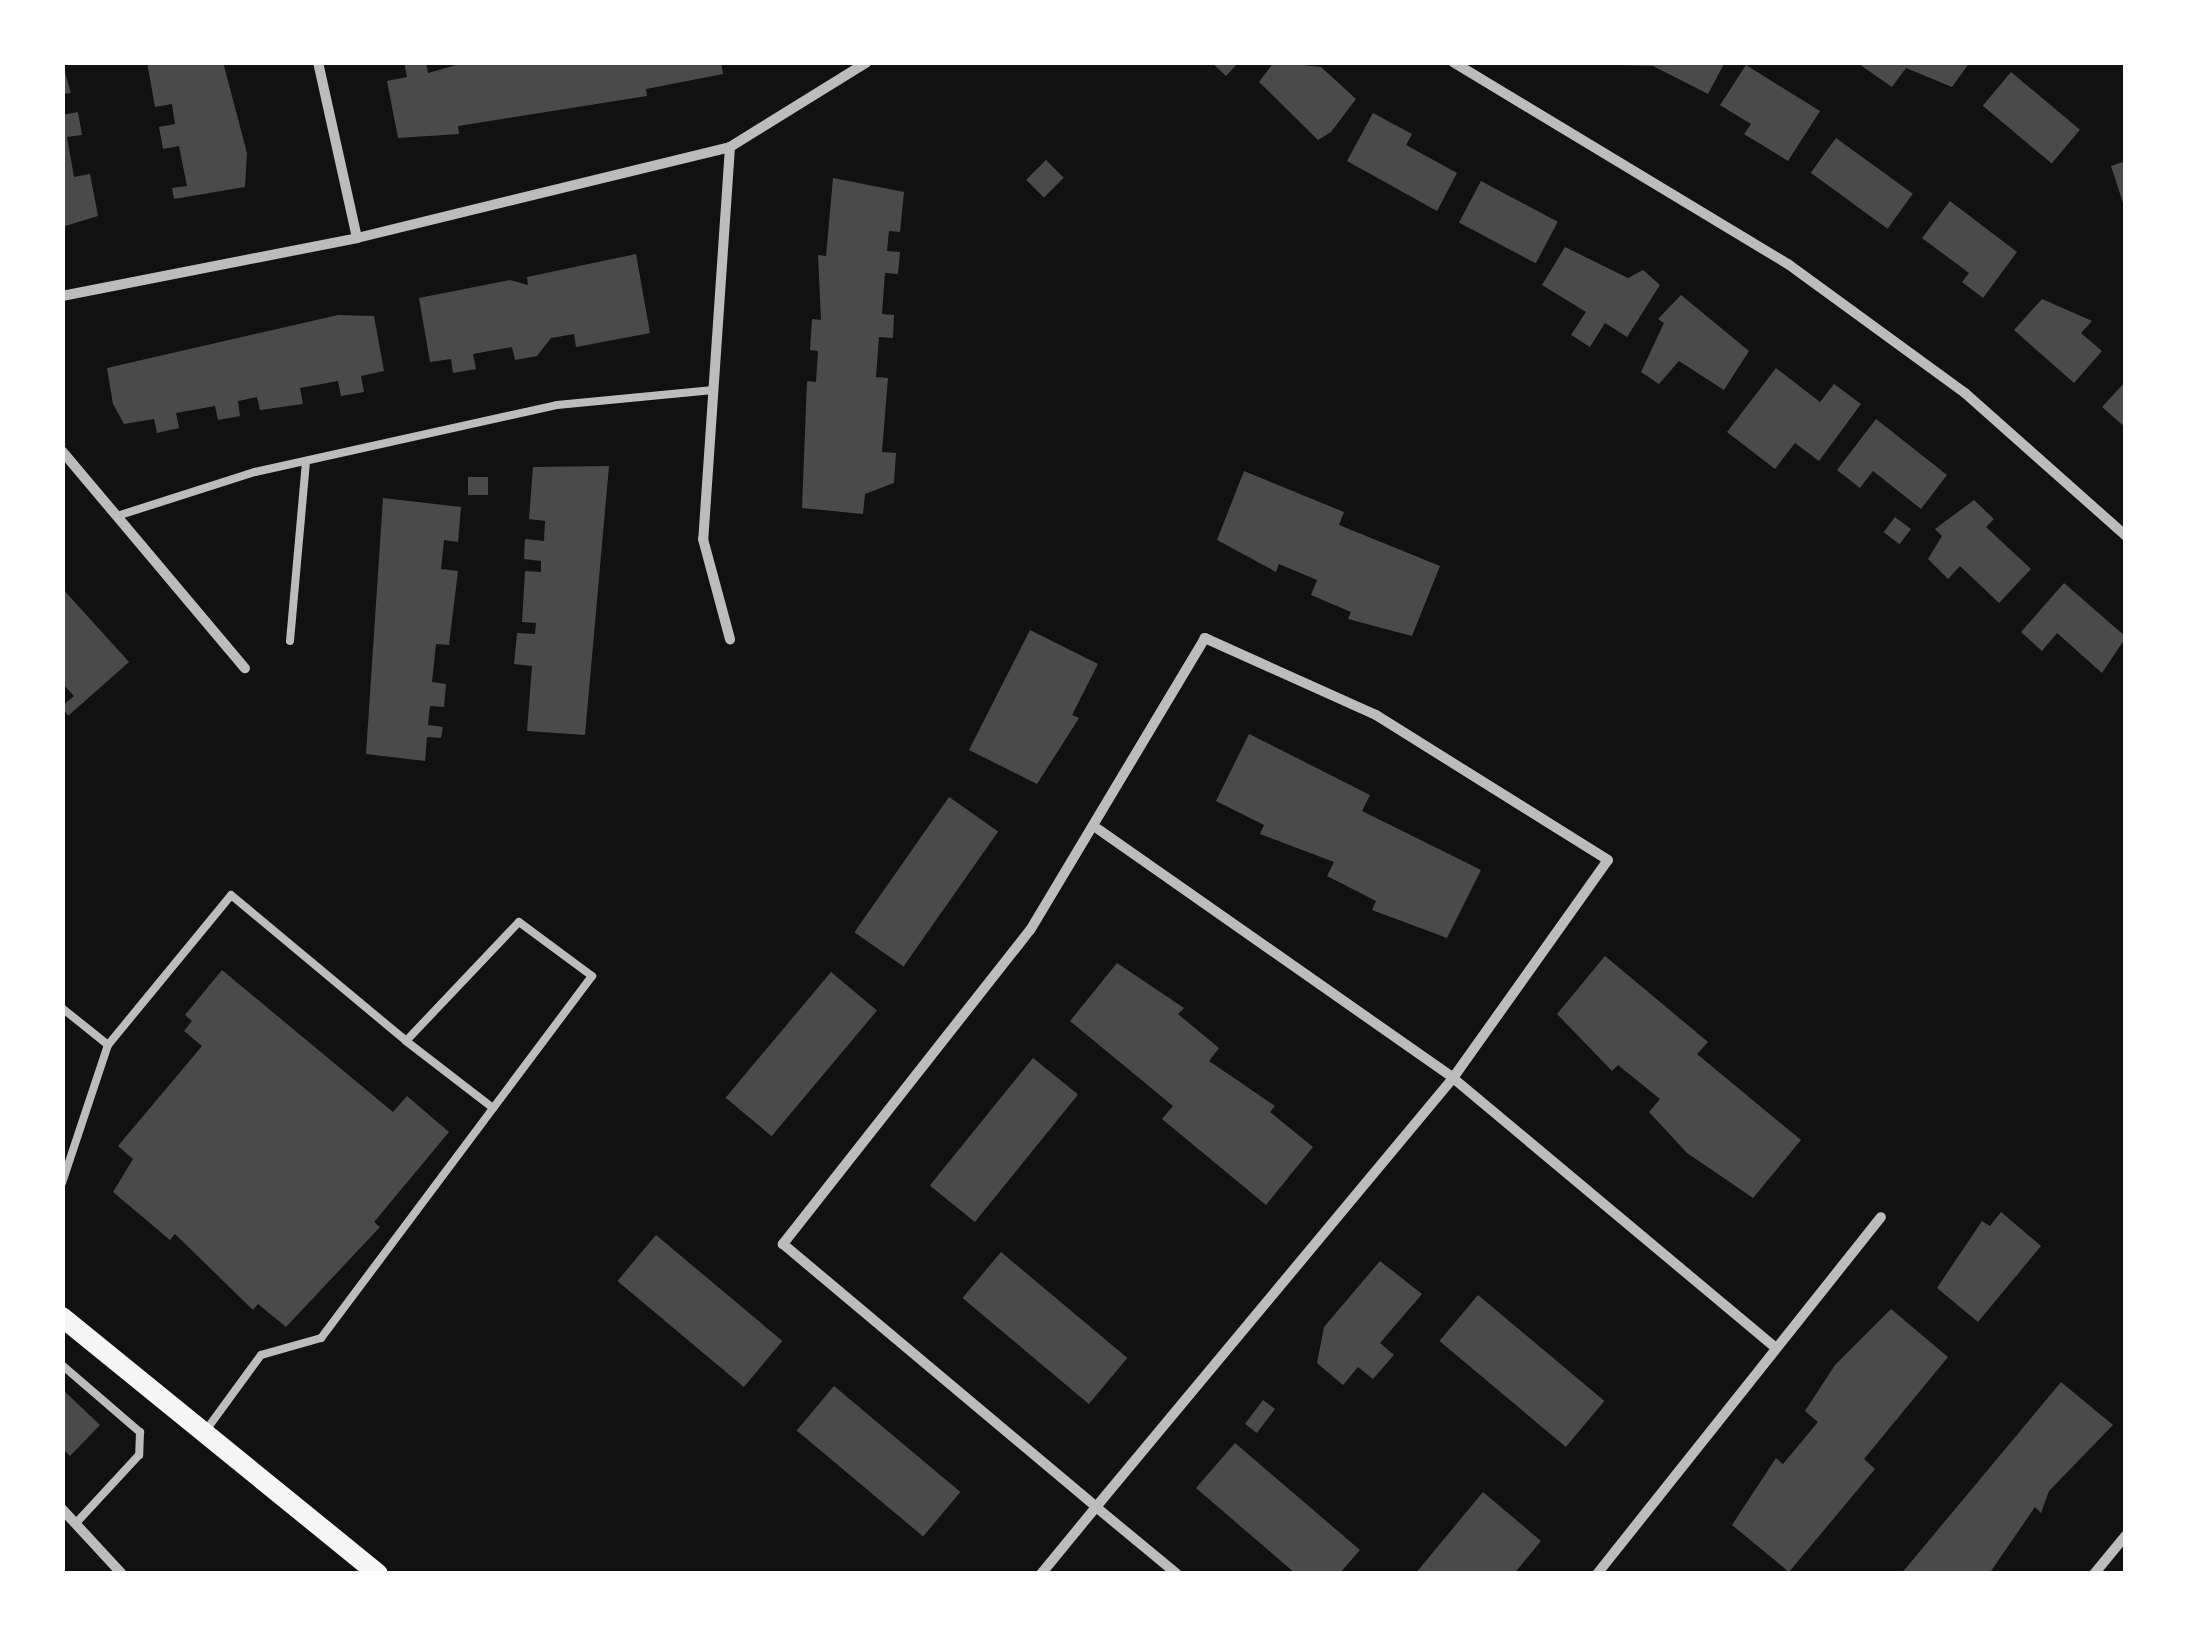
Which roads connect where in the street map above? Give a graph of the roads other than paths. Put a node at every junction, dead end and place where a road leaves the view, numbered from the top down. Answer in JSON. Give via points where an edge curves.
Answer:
{"nodes":[{"id":1,"x":318,"y":62,"type":"edge"},
{"id":2,"x":841,"y":62,"type":"edge"},
{"id":3,"x":866,"y":62,"type":"edge"},
{"id":4,"x":1453,"y":62,"type":"edge"},
{"id":5,"x":855,"y":73,"type":"junction"},
{"id":6,"x":730,"y":147,"type":"junction"},
{"id":7,"x":357,"y":238,"type":"junction"},
{"id":8,"x":62,"y":296,"type":"edge"},
{"id":9,"x":713,"y":390,"type":"junction"},
{"id":10,"x":62,"y":452,"type":"edge"},
{"id":11,"x":306,"y":462,"type":"junction"},
{"id":12,"x":117,"y":516,"type":"junction"},
{"id":13,"x":2126,"y":536,"type":"edge"},
{"id":14,"x":730,"y":638,"type":"dead end"},
{"id":15,"x":290,"y":641,"type":"dead end"},
{"id":16,"x":245,"y":668,"type":"dead end"},
{"id":17,"x":1098,"y":829,"type":"junction"},
{"id":18,"x":62,"y":1008,"type":"edge"},
{"id":19,"x":406,"y":1042,"type":"junction"},
{"id":20,"x":108,"y":1046,"type":"junction"},
{"id":21,"x":1453,"y":1078,"type":"junction"},
{"id":22,"x":493,"y":1108,"type":"junction"},
{"id":23,"x":62,"y":1182,"type":"edge"},
{"id":24,"x":1881,"y":1218,"type":"dead end"},
{"id":25,"x":62,"y":1317,"type":"edge"},
{"id":26,"x":1774,"y":1346,"type":"junction"},
{"id":27,"x":62,"y":1365,"type":"edge"},
{"id":28,"x":204,"y":1433,"type":"junction"},
{"id":29,"x":1096,"y":1507,"type":"junction"},
{"id":30,"x":62,"y":1509,"type":"edge"},
{"id":31,"x":76,"y":1523,"type":"junction"},
{"id":32,"x":2126,"y":1535,"type":"edge"},
{"id":33,"x":122,"y":1574,"type":"edge"},
{"id":34,"x":378,"y":1574,"type":"edge"},
{"id":35,"x":1041,"y":1574,"type":"edge"},
{"id":36,"x":1177,"y":1574,"type":"edge"},
{"id":37,"x":1596,"y":1574,"type":"edge"},
{"id":38,"x":2094,"y":1574,"type":"edge"}],
"edges":[{"from":1,"to":7,"type":"street"},
{"from":2,"to":5,"type":"lane"},
{"from":3,"to":5,"type":"street"},
{"from":4,"to":13,"type":"street","via":[[1817,285],[1965,393]]},
{"from":5,"to":6,"type":"street"},
{"from":6,"to":7,"type":"street"},
{"from":6,"to":9,"type":"street"},
{"from":7,"to":8,"type":"street"},
{"from":9,"to":11,"type":"lane","via":[[557,404]]},
{"from":9,"to":14,"type":"street","via":[[703,539]]},
{"from":10,"to":12,"type":"street"},
{"from":11,"to":12,"type":"lane"},
{"from":11,"to":15,"type":"lane"},
{"from":12,"to":16,"type":"street"},
{"from":17,"to":21,"type":"street"},
{"from":17,"to":21,"type":"street","via":[[1205,638],[1376,715],[1608,860]]},
{"from":17,"to":29,"type":"street","via":[[959,1026],[783,1244]]},
{"from":18,"to":20,"type":"lane"},
{"from":19,"to":20,"type":"lane","via":[[231,894]]},
{"from":19,"to":22,"type":"lane"},
{"from":19,"to":22,"type":"lane","via":[[520,922],[592,976]]},
{"from":20,"to":23,"type":"lane"},
{"from":21,"to":26,"type":"street"},
{"from":21,"to":29,"type":"street"},
{"from":22,"to":28,"type":"lane","via":[[321,1338],[260,1355]]},
{"from":24,"to":26,"type":"street"},
{"from":25,"to":28,"type":"main road"},
{"from":26,"to":37,"type":"street"},
{"from":27,"to":31,"type":"lane","via":[[140,1432],[139,1454]]},
{"from":28,"to":34,"type":"main road"},
{"from":29,"to":35,"type":"street"},
{"from":29,"to":36,"type":"street"},
{"from":30,"to":31,"type":"street"},
{"from":31,"to":33,"type":"street"},
{"from":32,"to":38,"type":"street"}]}
